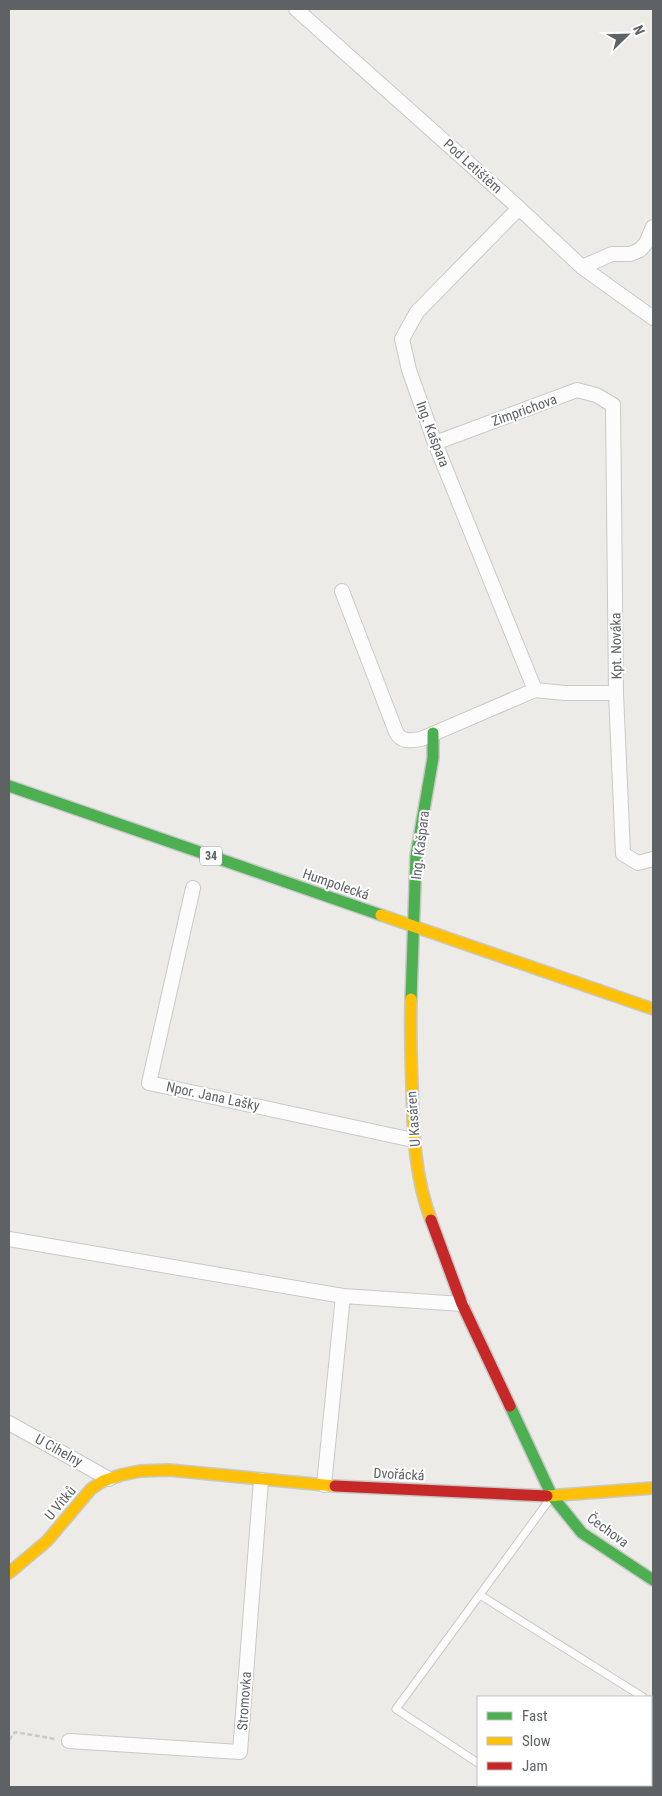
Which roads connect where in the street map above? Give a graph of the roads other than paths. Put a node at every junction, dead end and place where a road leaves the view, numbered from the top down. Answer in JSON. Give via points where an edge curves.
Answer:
{"nodes":[{"id":1,"x":296,"y":9,"type":"edge"},
{"id":2,"x":519,"y":208,"type":"junction"},
{"id":3,"x":653,"y":227,"type":"edge"},
{"id":4,"x":582,"y":267,"type":"junction"},
{"id":5,"x":653,"y":318,"type":"edge"},
{"id":6,"x":613,"y":405,"type":"joint"},
{"id":7,"x":436,"y":443,"type":"junction"},
{"id":8,"x":342,"y":591,"type":"dead end"},
{"id":9,"x":535,"y":690,"type":"junction"},
{"id":10,"x":616,"y":693,"type":"junction"},
{"id":11,"x":433,"y":733,"type":"junction"},
{"id":12,"x":9,"y":786,"type":"edge"},
{"id":13,"x":653,"y":859,"type":"edge"},
{"id":14,"x":193,"y":888,"type":"dead end"},
{"id":15,"x":413,"y":927,"type":"junction"},
{"id":16,"x":653,"y":1009,"type":"edge"},
{"id":17,"x":412,"y":1140,"type":"junction"},
{"id":18,"x":9,"y":1239,"type":"edge"},
{"id":19,"x":343,"y":1296,"type":"junction"},
{"id":20,"x":462,"y":1304,"type":"junction"},
{"id":21,"x":9,"y":1422,"type":"edge"},
{"id":22,"x":144,"y":1470,"type":"joint"},
{"id":23,"x":109,"y":1479,"type":"junction"},
{"id":24,"x":261,"y":1480,"type":"junction"},
{"id":25,"x":324,"y":1485,"type":"junction"},
{"id":26,"x":653,"y":1488,"type":"edge"},
{"id":27,"x":552,"y":1496,"type":"junction"},
{"id":28,"x":9,"y":1573,"type":"edge"},
{"id":29,"x":653,"y":1580,"type":"edge"},
{"id":30,"x":480,"y":1595,"type":"junction"},
{"id":31,"x":641,"y":1696,"type":"edge"},
{"id":32,"x":70,"y":1741,"type":"road end"},
{"id":33,"x":477,"y":1762,"type":"edge"}],
"edges":[{"from":1,"to":2,"type":"street","name":"Pod Letištěm"},
{"from":2,"to":4,"type":"street","name":"Pod Letištěm"},
{"from":2,"to":7,"type":"street","name":"Ing. Kašpara","via":[[417,312],[402,339],[409,370]]},
{"from":3,"to":4,"type":"street","via":[[640,250],[630,254],[612,254]]},
{"from":4,"to":5,"type":"street","name":"Pod Letištěm"},
{"from":6,"to":7,"type":"street","name":"Zimprichova","via":[[596,395],[577,390]]},
{"from":6,"to":10,"type":"street","name":"Kpt. Nováka"},
{"from":7,"to":9,"type":"street","name":"Ing. Kašpara"},
{"from":8,"to":11,"type":"street","via":[[398,736],[410,741]]},
{"from":9,"to":10,"type":"street"},
{"from":9,"to":11,"type":"street"},
{"from":10,"to":13,"type":"street","name":"Kpt. Nováka","via":[[623,854],[638,862]]},
{"from":11,"to":15,"type":"street","name":"Ing. Kašpara","via":[[433,758],[416,856]]},
{"from":12,"to":15,"type":"street","name":"Humpolecká","number":"34"},
{"from":14,"to":17,"type":"street","name":"Npor. Jana Lašky","via":[[149,1083]]},
{"from":15,"to":16,"type":"street","name":"Humpolecká","number":"34"},
{"from":15,"to":17,"type":"street","name":"U Kasáren"},
{"from":17,"to":20,"type":"street","name":"U Kasáren","via":[[426,1205]]},
{"from":18,"to":19,"type":"street"},
{"from":19,"to":20,"type":"street"},
{"from":19,"to":25,"type":"street"},
{"from":20,"to":27,"type":"street","name":"U Kasáren"},
{"from":21,"to":23,"type":"street","name":"U Cihelny"},
{"from":22,"to":23,"type":"street","name":"U Vítků"},
{"from":22,"to":24,"type":"street","name":"Dvořácká"},
{"from":23,"to":28,"type":"street","name":"U Vítků","via":[[94,1487],[52,1537]]},
{"from":24,"to":25,"type":"street","name":"Dvořácká"},
{"from":24,"to":32,"type":"street","name":"Stromovka","via":[[240,1752]]},
{"from":25,"to":27,"type":"street","name":"Dvořácká"},
{"from":26,"to":27,"type":"street","name":"Dvořácká"},
{"from":27,"to":29,"type":"street","name":"Čechova","via":[[582,1533]]},
{"from":27,"to":30,"type":"lane"},
{"from":30,"to":31,"type":"lane"},
{"from":30,"to":33,"type":"lane","via":[[396,1709]]}]}
